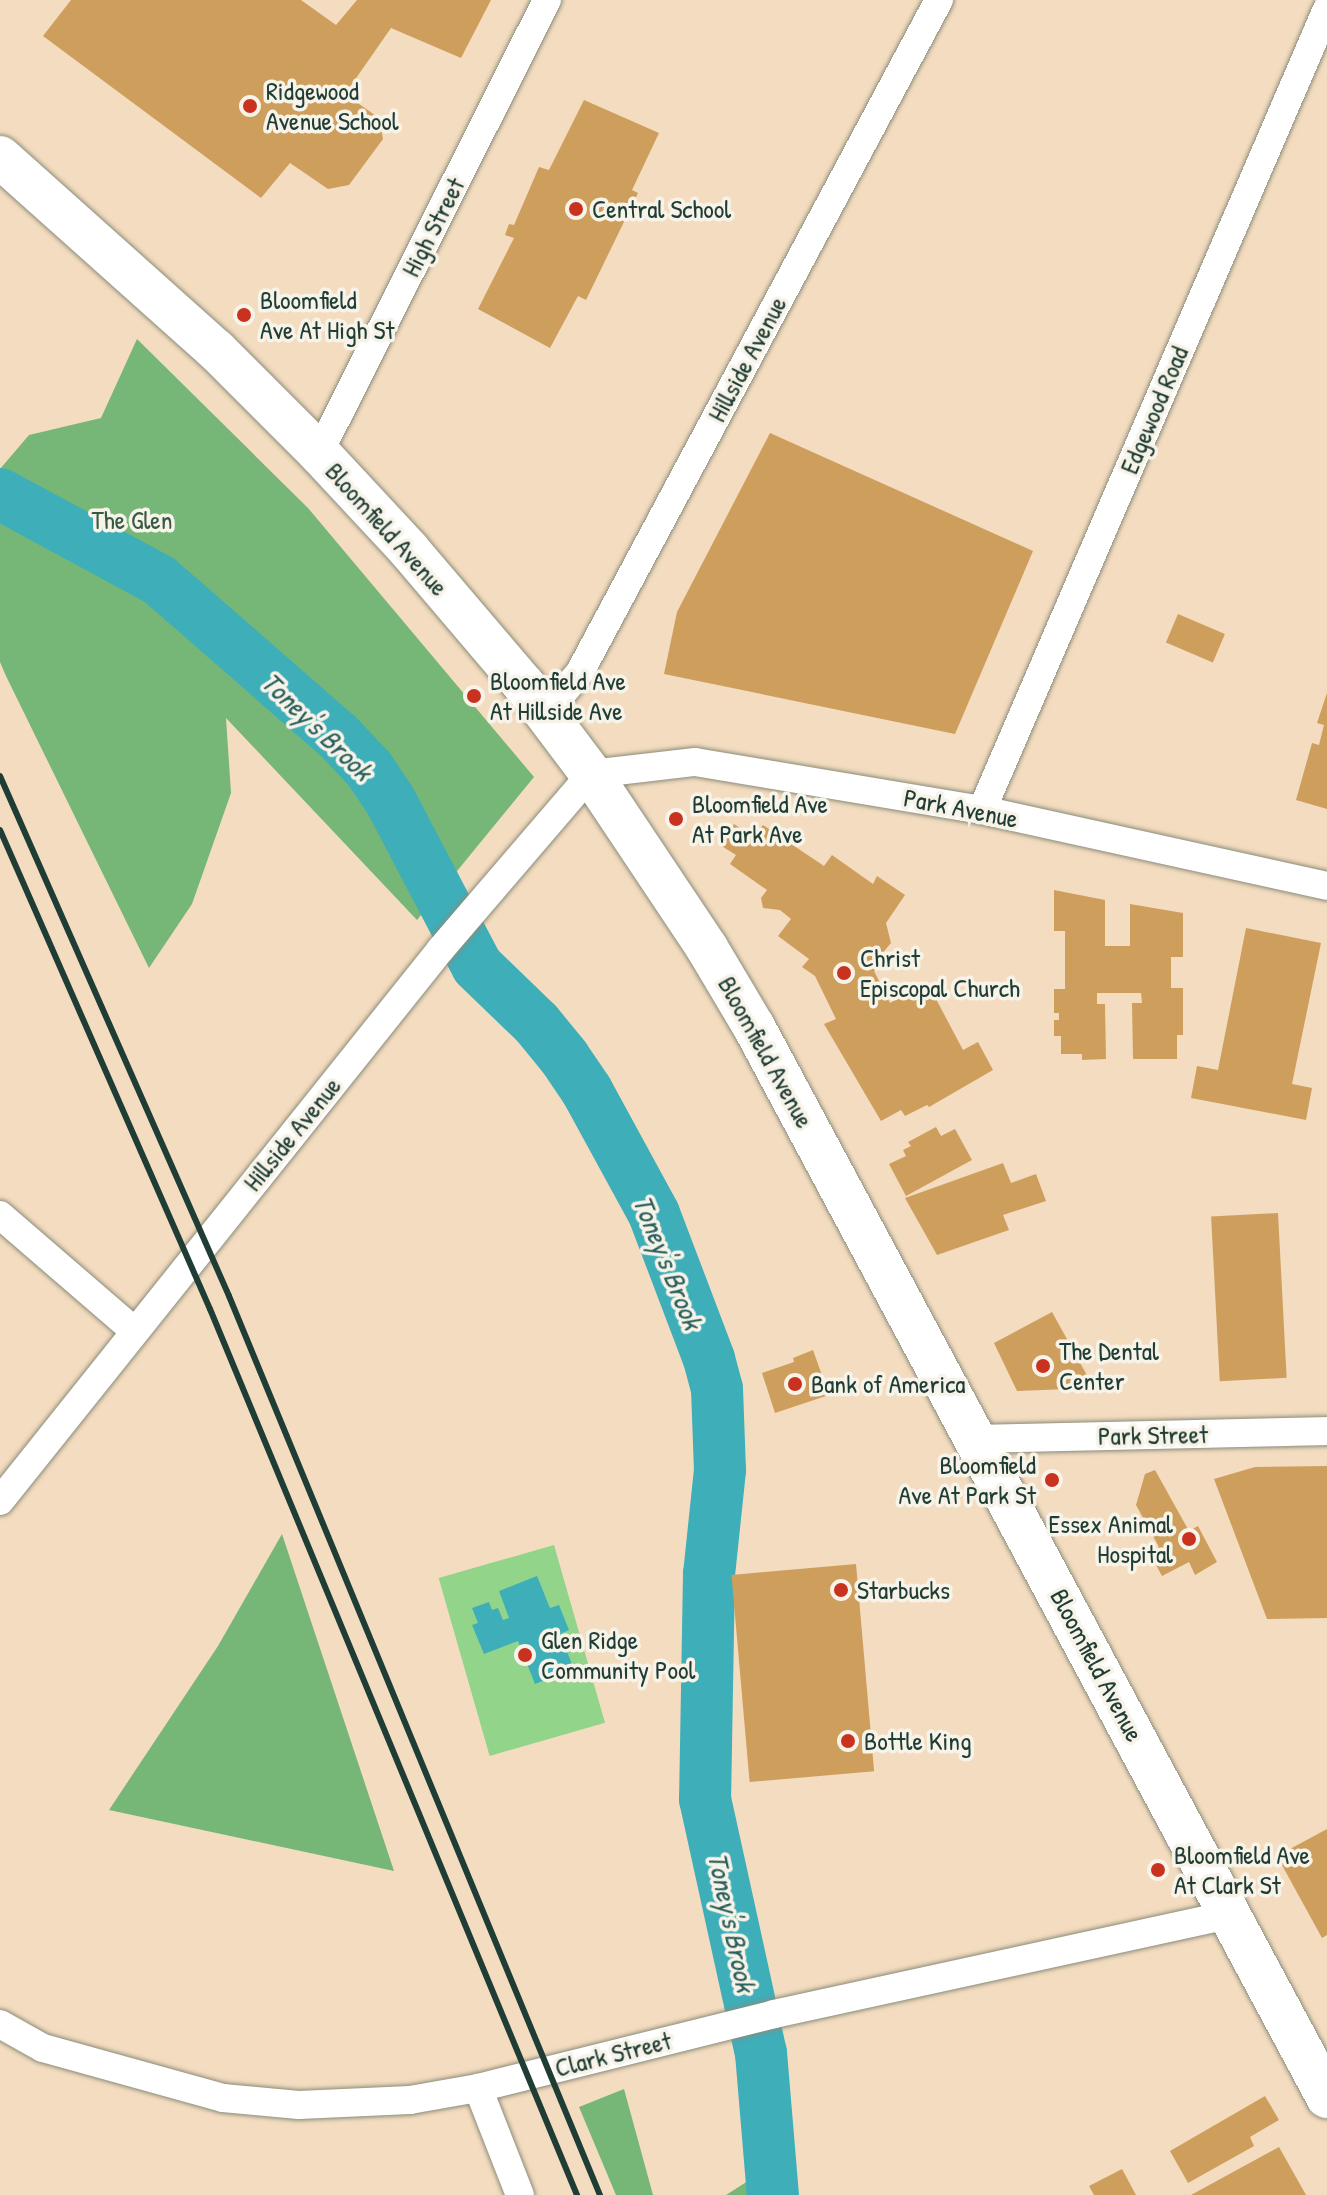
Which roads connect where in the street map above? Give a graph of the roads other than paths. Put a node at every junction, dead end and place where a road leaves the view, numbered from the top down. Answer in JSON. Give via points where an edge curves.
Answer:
{"nodes":[{"id":1,"x":547,"y":0,"type":"edge"},
{"id":2,"x":939,"y":0,"type":"edge"},
{"id":3,"x":1327,"y":9,"type":"edge"},
{"id":4,"x":0,"y":157,"type":"edge"},
{"id":5,"x":319,"y":453,"type":"junction"},
{"id":6,"x":546,"y":713,"type":"junction"},
{"id":7,"x":591,"y":774,"type":"junction"},
{"id":8,"x":982,"y":810,"type":"junction"},
{"id":9,"x":1327,"y":886,"type":"edge"},
{"id":10,"x":0,"y":1215,"type":"edge"},
{"id":11,"x":133,"y":1330,"type":"junction"},
{"id":12,"x":1327,"y":1431,"type":"edge"},
{"id":13,"x":978,"y":1439,"type":"junction"},
{"id":14,"x":0,"y":1501,"type":"edge"},
{"id":15,"x":1229,"y":1915,"type":"junction"},
{"id":16,"x":0,"y":2024,"type":"edge"},
{"id":17,"x":478,"y":2088,"type":"junction"},
{"id":18,"x":1327,"y":2097,"type":"edge"},
{"id":19,"x":520,"y":2195,"type":"edge"}],
"edges":[{"from":1,"to":5,"type":"street","name":"High Street"},
{"from":2,"to":6,"type":"street","name":"Hillside Avenue","via":[[580,672]]},
{"from":3,"to":8,"type":"street","name":"Edgewood Road"},
{"from":4,"to":5,"type":"main road","name":"Bloomfield Avenue","via":[[216,350]]},
{"from":5,"to":6,"type":"main road","name":"Bloomfield Avenue","via":[[409,550]]},
{"from":6,"to":7,"type":"main road","name":"Bloomfield Avenue"},
{"from":7,"to":8,"type":"street","name":"Park Avenue","via":[[695,762]]},
{"from":7,"to":11,"type":"street","name":"Hillside Avenue","via":[[441,949]]},
{"from":7,"to":13,"type":"main road","name":"Bloomfield Avenue","via":[[754,1027]]},
{"from":8,"to":9,"type":"street","name":"Park Avenue"},
{"from":10,"to":11,"type":"street"},
{"from":11,"to":14,"type":"street","name":"Hillside Avenue"},
{"from":12,"to":13,"type":"street","name":"Park Street"},
{"from":13,"to":15,"type":"main road","name":"Bloomfield Avenue"},
{"from":15,"to":17,"type":"street","name":"Clark Street","via":[[774,2014]]},
{"from":15,"to":18,"type":"main road","name":"Bloomfield Avenue"},
{"from":16,"to":17,"type":"street","name":"Clark Street","via":[[43,2048],[223,2098],[338,2105]]},
{"from":17,"to":19,"type":"street"}]}
